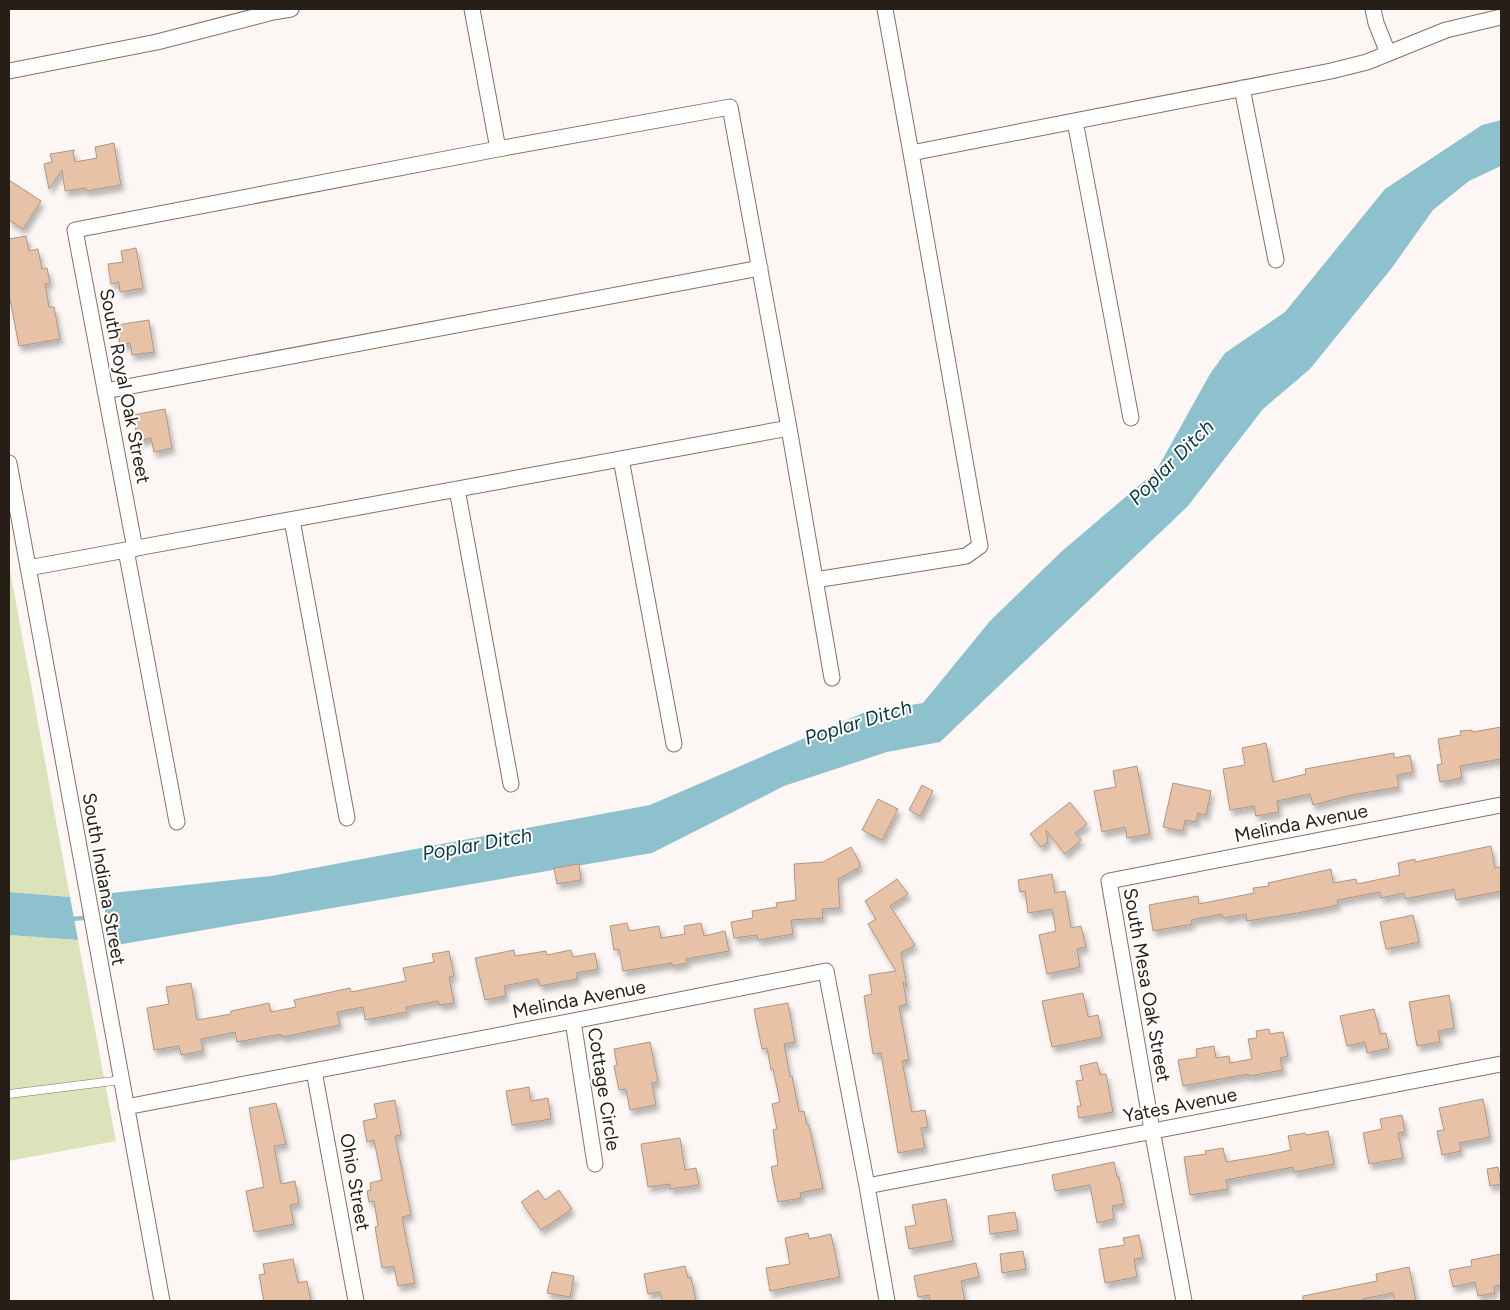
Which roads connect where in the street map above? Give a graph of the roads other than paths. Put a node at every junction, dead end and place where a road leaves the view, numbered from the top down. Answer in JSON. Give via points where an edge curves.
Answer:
{"nodes":[{"id":1,"x":291,"y":9,"type":"edge"},
{"id":2,"x":472,"y":9,"type":"edge"},
{"id":3,"x":885,"y":9,"type":"edge"},
{"id":4,"x":1373,"y":9,"type":"edge"},
{"id":5,"x":272,"y":10,"type":"edge"},
{"id":6,"x":1501,"y":17,"type":"edge"},
{"id":7,"x":1388,"y":53,"type":"junction"},
{"id":8,"x":9,"y":71,"type":"edge"},
{"id":9,"x":1242,"y":88,"type":"junction"},
{"id":10,"x":1075,"y":121,"type":"junction"},
{"id":11,"x":498,"y":149,"type":"junction"},
{"id":12,"x":911,"y":153,"type":"junction"},
{"id":13,"x":1276,"y":260,"type":"dead end"},
{"id":14,"x":760,"y":268,"type":"junction"},
{"id":15,"x":105,"y":391,"type":"junction"},
{"id":16,"x":1131,"y":418,"type":"dead end"},
{"id":17,"x":788,"y":428,"type":"junction"},
{"id":18,"x":621,"y":459,"type":"junction"},
{"id":19,"x":9,"y":463,"type":"edge"},
{"id":20,"x":457,"y":489,"type":"junction"},
{"id":21,"x":292,"y":520,"type":"junction"},
{"id":22,"x":130,"y":550,"type":"junction"},
{"id":23,"x":28,"y":568,"type":"junction"},
{"id":24,"x":815,"y":580,"type":"junction"},
{"id":25,"x":832,"y":678,"type":"dead end"},
{"id":26,"x":674,"y":744,"type":"dead end"},
{"id":27,"x":511,"y":784,"type":"dead end"},
{"id":28,"x":1501,"y":805,"type":"edge"},
{"id":29,"x":347,"y":818,"type":"dead end"},
{"id":30,"x":177,"y":822,"type":"dead end"},
{"id":31,"x":1109,"y":881,"type":"joint"},
{"id":32,"x":573,"y":1021,"type":"junction"},
{"id":33,"x":1501,"y":1064,"type":"edge"},
{"id":34,"x":314,"y":1071,"type":"junction"},
{"id":35,"x":121,"y":1080,"type":"junction"},
{"id":36,"x":9,"y":1094,"type":"edge"},
{"id":37,"x":126,"y":1107,"type":"junction"},
{"id":38,"x":1152,"y":1130,"type":"junction"},
{"id":39,"x":595,"y":1164,"type":"dead end"},
{"id":40,"x":867,"y":1186,"type":"junction"},
{"id":41,"x":162,"y":1301,"type":"edge"},
{"id":42,"x":356,"y":1301,"type":"edge"},
{"id":43,"x":887,"y":1301,"type":"edge"},
{"id":44,"x":1184,"y":1301,"type":"edge"}],
"edges":[{"from":1,"to":5,"type":"street"},
{"from":2,"to":11,"type":"street"},
{"from":3,"to":12,"type":"street"},
{"from":4,"to":7,"type":"street"},
{"from":5,"to":8,"type":"street","via":[[157,42]]},
{"from":6,"to":7,"type":"street","via":[[1446,30]]},
{"from":7,"to":9,"type":"street","via":[[1331,71]]},
{"from":9,"to":10,"type":"street"},
{"from":9,"to":13,"type":"street"},
{"from":10,"to":12,"type":"street"},
{"from":10,"to":16,"type":"street"},
{"from":11,"to":14,"type":"street","via":[[730,107]]},
{"from":11,"to":15,"type":"street","name":"South Royal Oak Street","via":[[75,230]]},
{"from":12,"to":24,"type":"street","via":[[980,546],[966,556]]},
{"from":14,"to":15,"type":"street"},
{"from":14,"to":17,"type":"street"},
{"from":15,"to":22,"type":"street","name":"South Royal Oak Street"},
{"from":17,"to":18,"type":"street"},
{"from":17,"to":24,"type":"street"},
{"from":18,"to":20,"type":"street"},
{"from":18,"to":26,"type":"street"},
{"from":19,"to":23,"type":"street","name":"South Indiana Street"},
{"from":20,"to":21,"type":"street"},
{"from":20,"to":27,"type":"street"},
{"from":21,"to":22,"type":"street"},
{"from":21,"to":29,"type":"street"},
{"from":22,"to":23,"type":"street"},
{"from":22,"to":30,"type":"street","name":"South Royal Oak Street"},
{"from":23,"to":35,"type":"street","name":"South Indiana Street"},
{"from":24,"to":25,"type":"street"},
{"from":28,"to":31,"type":"street","name":"Melinda Avenue"},
{"from":31,"to":38,"type":"street","name":"South Mesa Oak Street"},
{"from":32,"to":34,"type":"street","name":"Melinda Avenue"},
{"from":32,"to":39,"type":"street","name":"Cottage Circle"},
{"from":32,"to":40,"type":"street","name":"Melinda Avenue","via":[[826,971]]},
{"from":33,"to":38,"type":"street","name":"Yates Avenue"},
{"from":34,"to":37,"type":"street","name":"Melinda Avenue"},
{"from":34,"to":42,"type":"street","name":"Ohio Street"},
{"from":35,"to":36,"type":"lane"},
{"from":35,"to":37,"type":"street","name":"South Indiana Street"},
{"from":37,"to":41,"type":"street","name":"South Indiana Street"},
{"from":38,"to":40,"type":"street","name":"Yates Avenue"},
{"from":38,"to":44,"type":"street","name":"South Mesa Oak Street"},
{"from":40,"to":43,"type":"street"}]}
